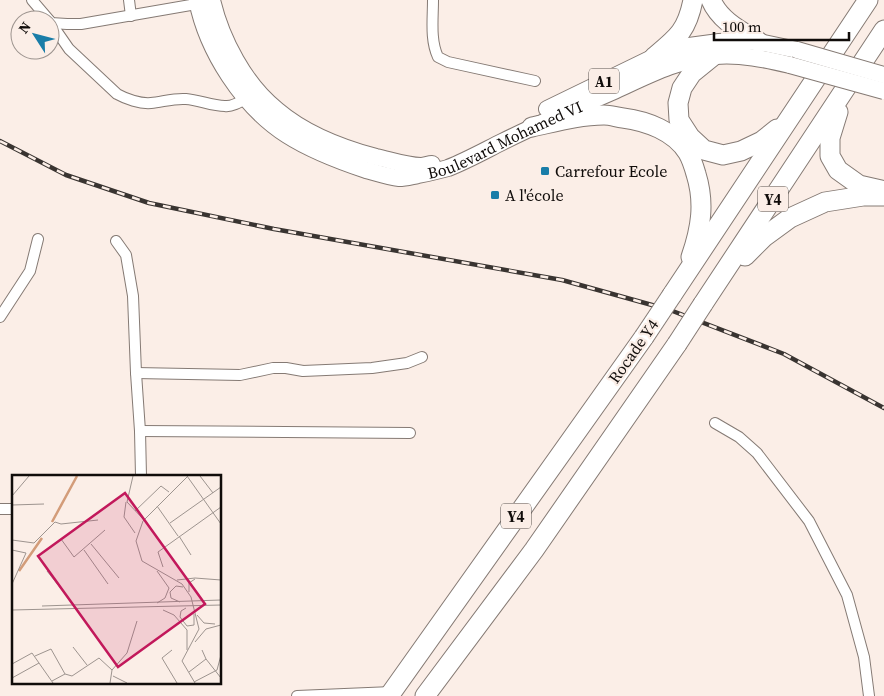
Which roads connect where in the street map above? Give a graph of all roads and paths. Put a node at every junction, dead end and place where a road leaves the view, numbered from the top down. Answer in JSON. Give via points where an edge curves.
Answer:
{"nodes":[{"id":1,"x":32,"y":0,"type":"edge"},
{"id":2,"x":129,"y":0,"type":"edge"},
{"id":3,"x":433,"y":0,"type":"edge"},
{"id":4,"x":693,"y":0,"type":"edge"},
{"id":5,"x":712,"y":0,"type":"edge"},
{"id":6,"x":868,"y":0,"type":"edge"},
{"id":7,"x":204,"y":1,"type":"edge"},
{"id":8,"x":41,"y":10,"type":"edge"},
{"id":9,"x":131,"y":16,"type":"junction"},
{"id":10,"x":60,"y":23,"type":"edge"},
{"id":11,"x":884,"y":30,"type":"edge"},
{"id":12,"x":60,"y":36,"type":"edge"},
{"id":13,"x":759,"y":42,"type":"junction"},
{"id":14,"x":713,"y":56,"type":"junction"},
{"id":15,"x":654,"y":57,"type":"junction"},
{"id":16,"x":884,"y":75,"type":"edge"},
{"id":17,"x":535,"y":81,"type":"dead end"},
{"id":18,"x":884,"y":92,"type":"edge"},
{"id":19,"x":843,"y":94,"type":"junction"},
{"id":20,"x":247,"y":98,"type":"junction"},
{"id":21,"x":788,"y":121,"type":"junction"},
{"id":22,"x":532,"y":127,"type":"junction"},
{"id":23,"x":884,"y":189,"type":"edge"},
{"id":24,"x":884,"y":196,"type":"edge"},
{"id":25,"x":38,"y":239,"type":"dead end"},
{"id":26,"x":116,"y":240,"type":"dead end"},
{"id":27,"x":684,"y":278,"type":"junction"},
{"id":28,"x":716,"y":286,"type":"junction"},
{"id":29,"x":0,"y":317,"type":"edge"},
{"id":30,"x":422,"y":356,"type":"dead end"},
{"id":31,"x":136,"y":373,"type":"junction"},
{"id":32,"x":715,"y":423,"type":"dead end"},
{"id":33,"x":140,"y":431,"type":"junction"},
{"id":34,"x":410,"y":433,"type":"dead end"},
{"id":35,"x":141,"y":475,"type":"edge"},
{"id":36,"x":391,"y":694,"type":"edge"},
{"id":37,"x":297,"y":696,"type":"edge"},
{"id":38,"x":425,"y":696,"type":"edge"},
{"id":39,"x":870,"y":696,"type":"edge"}],
"edges":[{"from":1,"to":8,"type":"street"},
{"from":2,"to":9,"type":"street"},
{"from":3,"to":17,"type":"street","via":[[434,42],[438,58]]},
{"from":4,"to":15,"type":"highway","via":[[684,28]]},
{"from":5,"to":13,"type":"highway","via":[[721,16]]},
{"from":6,"to":21,"type":"highway","name":"Rocade Y4","number":"Y4"},
{"from":7,"to":9,"type":"street"},
{"from":7,"to":15,"type":"main road","name":"Boulevard Mohamed VI","number":"A1","via":[[215,15],[234,57],[257,90],[292,122],[366,154],[422,166],[460,154]]},
{"from":7,"to":20,"type":"main road","name":"Boulevard Mohamed VI","number":"A1","via":[[202,22],[225,70]]},
{"from":9,"to":10,"type":"street","via":[[81,24]]},
{"from":11,"to":19,"type":"highway","name":"Rocade Y4","number":"Y4"},
{"from":12,"to":20,"type":"street","via":[[69,50],[123,98],[144,103],[188,99],[225,106]]},
{"from":13,"to":15,"type":"main road","name":"Boulevard Mohamed VI","number":"A1","via":[[736,40],[690,46]]},
{"from":13,"to":16,"type":"main road","name":"Boulevard Mohamed VI","number":"A1","bridge":true},
{"from":14,"to":18,"type":"main road","name":"Boulevard Mohamed VI","number":"A1","bridge":true,"via":[[759,58]]},
{"from":14,"to":21,"type":"highway","via":[[692,73],[682,88],[678,104],[679,120],[704,150],[723,154],[741,151],[762,141]]},
{"from":14,"to":22,"type":"main road","name":"Boulevard Mohamed VI","number":"A1","via":[[677,63]]},
{"from":19,"to":23,"type":"highway","via":[[830,138],[830,156],[838,170],[859,185]]},
{"from":19,"to":28,"type":"highway","name":"Rocade Y4","number":"Y4"},
{"from":20,"to":22,"type":"main road","name":"Boulevard Mohamed VI","number":"A1","via":[[266,119],[300,143],[321,154],[399,178],[448,168]]},
{"from":21,"to":27,"type":"highway","name":"Rocade Y4","number":"Y4"},
{"from":22,"to":27,"type":"highway","via":[[578,116],[604,115],[639,120],[680,142],[693,164],[702,211],[697,240]]},
{"from":24,"to":28,"type":"highway","via":[[824,202],[790,218],[764,237]]},
{"from":25,"to":29,"type":"street","via":[[30,270]]},
{"from":26,"to":31,"type":"street","via":[[126,256],[133,296]]},
{"from":27,"to":36,"type":"highway","name":"Rocade Y4","number":"Y4","bridge":true},
{"from":28,"to":38,"type":"highway","name":"Rocade Y4","number":"Y4","bridge":true,"via":[[534,550]]},
{"from":30,"to":31,"type":"street","via":[[408,363],[362,368],[302,371],[272,368],[240,375]]},
{"from":31,"to":33,"type":"street"},
{"from":32,"to":39,"type":"street","via":[[739,437],[757,453],[809,521],[847,595],[864,657]]},
{"from":33,"to":34,"type":"street"},
{"from":33,"to":35,"type":"street"},
{"from":36,"to":37,"type":"street"}]}
